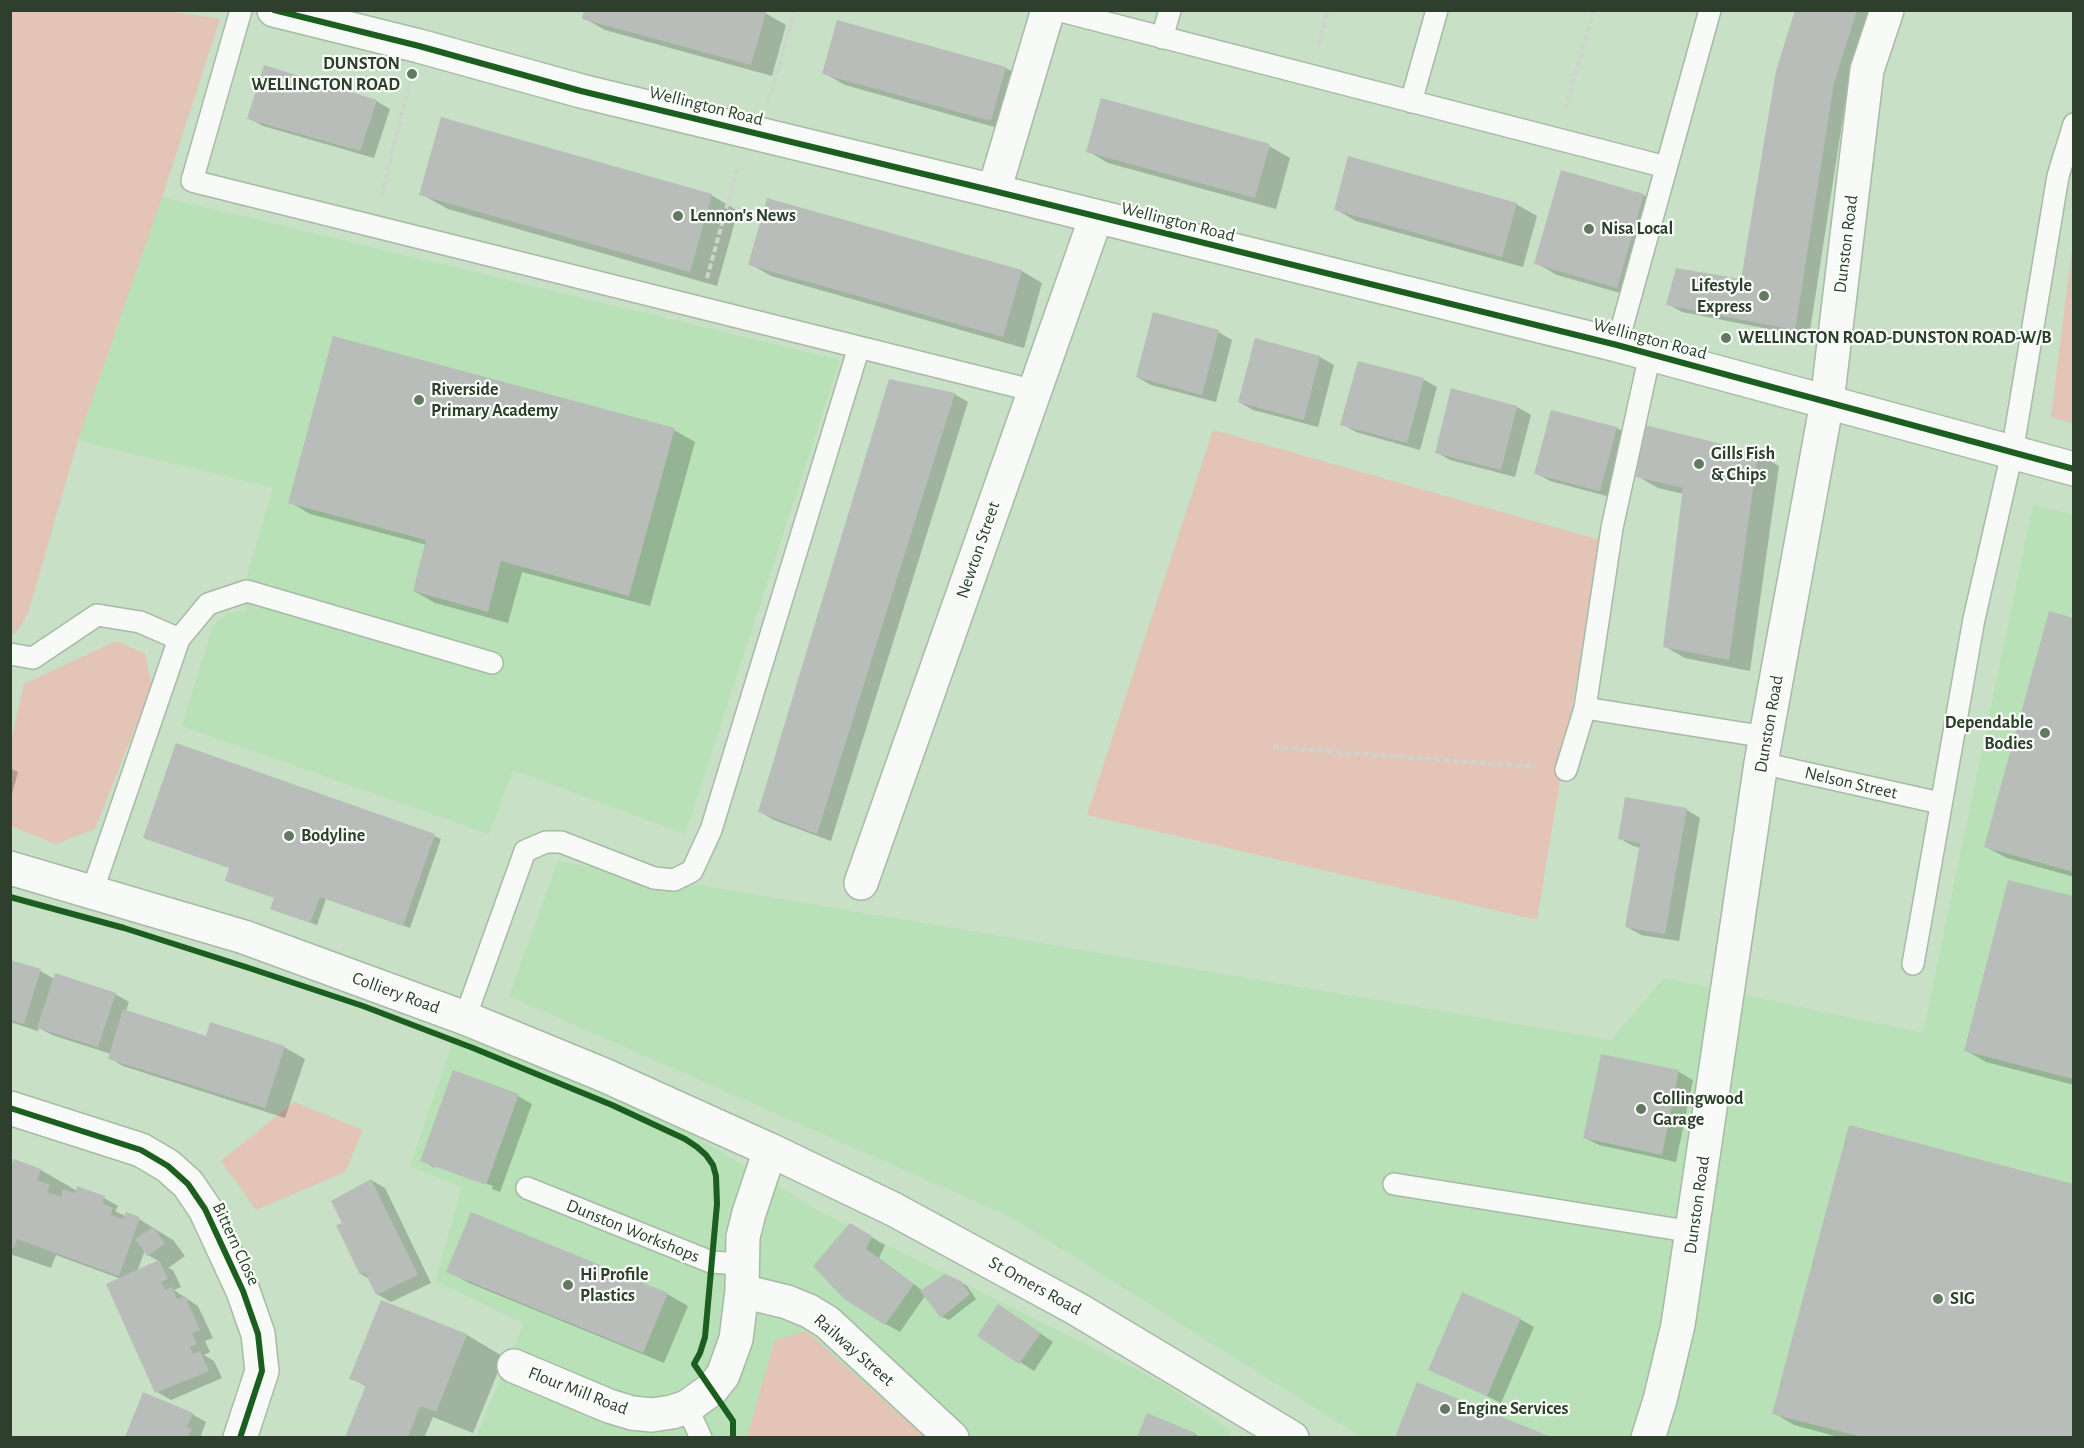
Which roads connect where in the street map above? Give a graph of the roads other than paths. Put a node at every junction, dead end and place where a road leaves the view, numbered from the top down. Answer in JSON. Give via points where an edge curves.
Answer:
{"nodes":[{"id":1,"x":241,"y":10,"type":"edge"},
{"id":2,"x":274,"y":10,"type":"edge"},
{"id":3,"x":1048,"y":10,"type":"edge"},
{"id":4,"x":1057,"y":10,"type":"edge"},
{"id":5,"x":1170,"y":10,"type":"edge"},
{"id":6,"x":1437,"y":10,"type":"edge"},
{"id":7,"x":1710,"y":10,"type":"edge"},
{"id":8,"x":1887,"y":10,"type":"edge"},
{"id":9,"x":1162,"y":39,"type":"junction"},
{"id":10,"x":1411,"y":102,"type":"junction"},
{"id":11,"x":2073,"y":124,"type":"edge"},
{"id":12,"x":1666,"y":167,"type":"junction"},
{"id":13,"x":994,"y":190,"type":"junction"},
{"id":14,"x":1096,"y":217,"type":"junction"},
{"id":15,"x":1617,"y":345,"type":"junction"},
{"id":16,"x":859,"y":347,"type":"junction"},
{"id":17,"x":1650,"y":354,"type":"junction"},
{"id":18,"x":1035,"y":391,"type":"junction"},
{"id":19,"x":1827,"y":402,"type":"junction"},
{"id":20,"x":2013,"y":453,"type":"junction"},
{"id":21,"x":2073,"y":469,"type":"edge"},
{"id":22,"x":179,"y":639,"type":"junction"},
{"id":23,"x":10,"y":654,"type":"edge"},
{"id":24,"x":492,"y":663,"type":"dead end"},
{"id":25,"x":1585,"y":708,"type":"junction"},
{"id":26,"x":1764,"y":750,"type":"junction"},
{"id":27,"x":1566,"y":770,"type":"road end"},
{"id":28,"x":1940,"y":803,"type":"junction"},
{"id":29,"x":10,"y":868,"type":"edge"},
{"id":30,"x":861,"y":883,"type":"dead end"},
{"id":31,"x":92,"y":892,"type":"junction"},
{"id":32,"x":1913,"y":964,"type":"dead end"},
{"id":33,"x":465,"y":1018,"type":"junction"},
{"id":34,"x":10,"y":1108,"type":"edge"},
{"id":35,"x":770,"y":1150,"type":"junction"},
{"id":36,"x":1394,"y":1184,"type":"dead end"},
{"id":37,"x":527,"y":1188,"type":"dead end"},
{"id":38,"x":1694,"y":1232,"type":"junction"},
{"id":39,"x":742,"y":1277,"type":"junction"},
{"id":40,"x":514,"y":1366,"type":"dead end"},
{"id":41,"x":687,"y":1407,"type":"junction"},
{"id":42,"x":240,"y":1437,"type":"edge"},
{"id":43,"x":701,"y":1437,"type":"edge"},
{"id":44,"x":952,"y":1437,"type":"edge"},
{"id":45,"x":1292,"y":1437,"type":"edge"},
{"id":46,"x":1648,"y":1437,"type":"edge"}],
"edges":[{"from":1,"to":16,"type":"lane","via":[[192,181]]},
{"from":2,"to":13,"type":"street","name":"Wellington Road","via":[[581,91]]},
{"from":3,"to":13,"type":"street"},
{"from":4,"to":9,"type":"lane"},
{"from":5,"to":9,"type":"lane"},
{"from":6,"to":10,"type":"lane"},
{"from":7,"to":12,"type":"lane"},
{"from":8,"to":19,"type":"street","name":"Dunston Road","via":[[1867,70]]},
{"from":9,"to":10,"type":"lane"},
{"from":10,"to":12,"type":"lane"},
{"from":11,"to":20,"type":"lane","via":[[2058,176]]},
{"from":12,"to":15,"type":"lane"},
{"from":13,"to":14,"type":"street","name":"Wellington Road"},
{"from":14,"to":15,"type":"street","name":"Wellington Road"},
{"from":14,"to":18,"type":"street","name":"Newton Street"},
{"from":15,"to":17,"type":"street","name":"Wellington Road"},
{"from":16,"to":18,"type":"lane"},
{"from":16,"to":33,"type":"lane","via":[[711,831],[692,871],[674,880],[654,878],[561,842],[546,842],[525,851]]},
{"from":17,"to":19,"type":"street","name":"Wellington Road"},
{"from":17,"to":25,"type":"lane","via":[[1612,528]]},
{"from":18,"to":30,"type":"street","name":"Newton Street"},
{"from":19,"to":20,"type":"street","name":"Wellington Road"},
{"from":19,"to":26,"type":"street","name":"Dunston Road"},
{"from":20,"to":21,"type":"street","name":"Wellington Road"},
{"from":20,"to":28,"type":"lane","via":[[1974,619]]},
{"from":22,"to":23,"type":"lane","via":[[140,622],[97,615],[33,658]]},
{"from":22,"to":24,"type":"lane","via":[[208,604],[247,591]]},
{"from":22,"to":31,"type":"lane"},
{"from":25,"to":26,"type":"lane","name":"Nelson Street"},
{"from":25,"to":27,"type":"lane"},
{"from":26,"to":28,"type":"lane","name":"Nelson Street","via":[[1820,775]]},
{"from":26,"to":38,"type":"street","name":"Dunston Road"},
{"from":28,"to":32,"type":"lane"},
{"from":29,"to":31,"type":"street","name":"Colliery Road"},
{"from":31,"to":33,"type":"street","name":"Colliery Road","via":[[244,937]]},
{"from":33,"to":35,"type":"street","name":"Colliery Road"},
{"from":34,"to":42,"type":"street","name":"Bittern Close","via":[[141,1149],[188,1184],[205,1209],[258,1334],[262,1371]]},
{"from":35,"to":39,"type":"street","via":[[743,1237]]},
{"from":35,"to":45,"type":"street","name":"St Omers Road","via":[[893,1209],[1077,1309]]},
{"from":36,"to":38,"type":"lane"},
{"from":37,"to":39,"type":"lane","name":"Dunston Workshops"},
{"from":38,"to":46,"type":"street","name":"Dunston Road","via":[[1678,1325]]},
{"from":39,"to":41,"type":"street","name":"Flour Mill Road","via":[[736,1339],[723,1375],[712,1389]]},
{"from":39,"to":44,"type":"street","name":"Railway Street","via":[[827,1322]]},
{"from":40,"to":41,"type":"street","name":"Flour Mill Road","via":[[632,1413],[652,1415]]},
{"from":41,"to":43,"type":"lane"}]}
